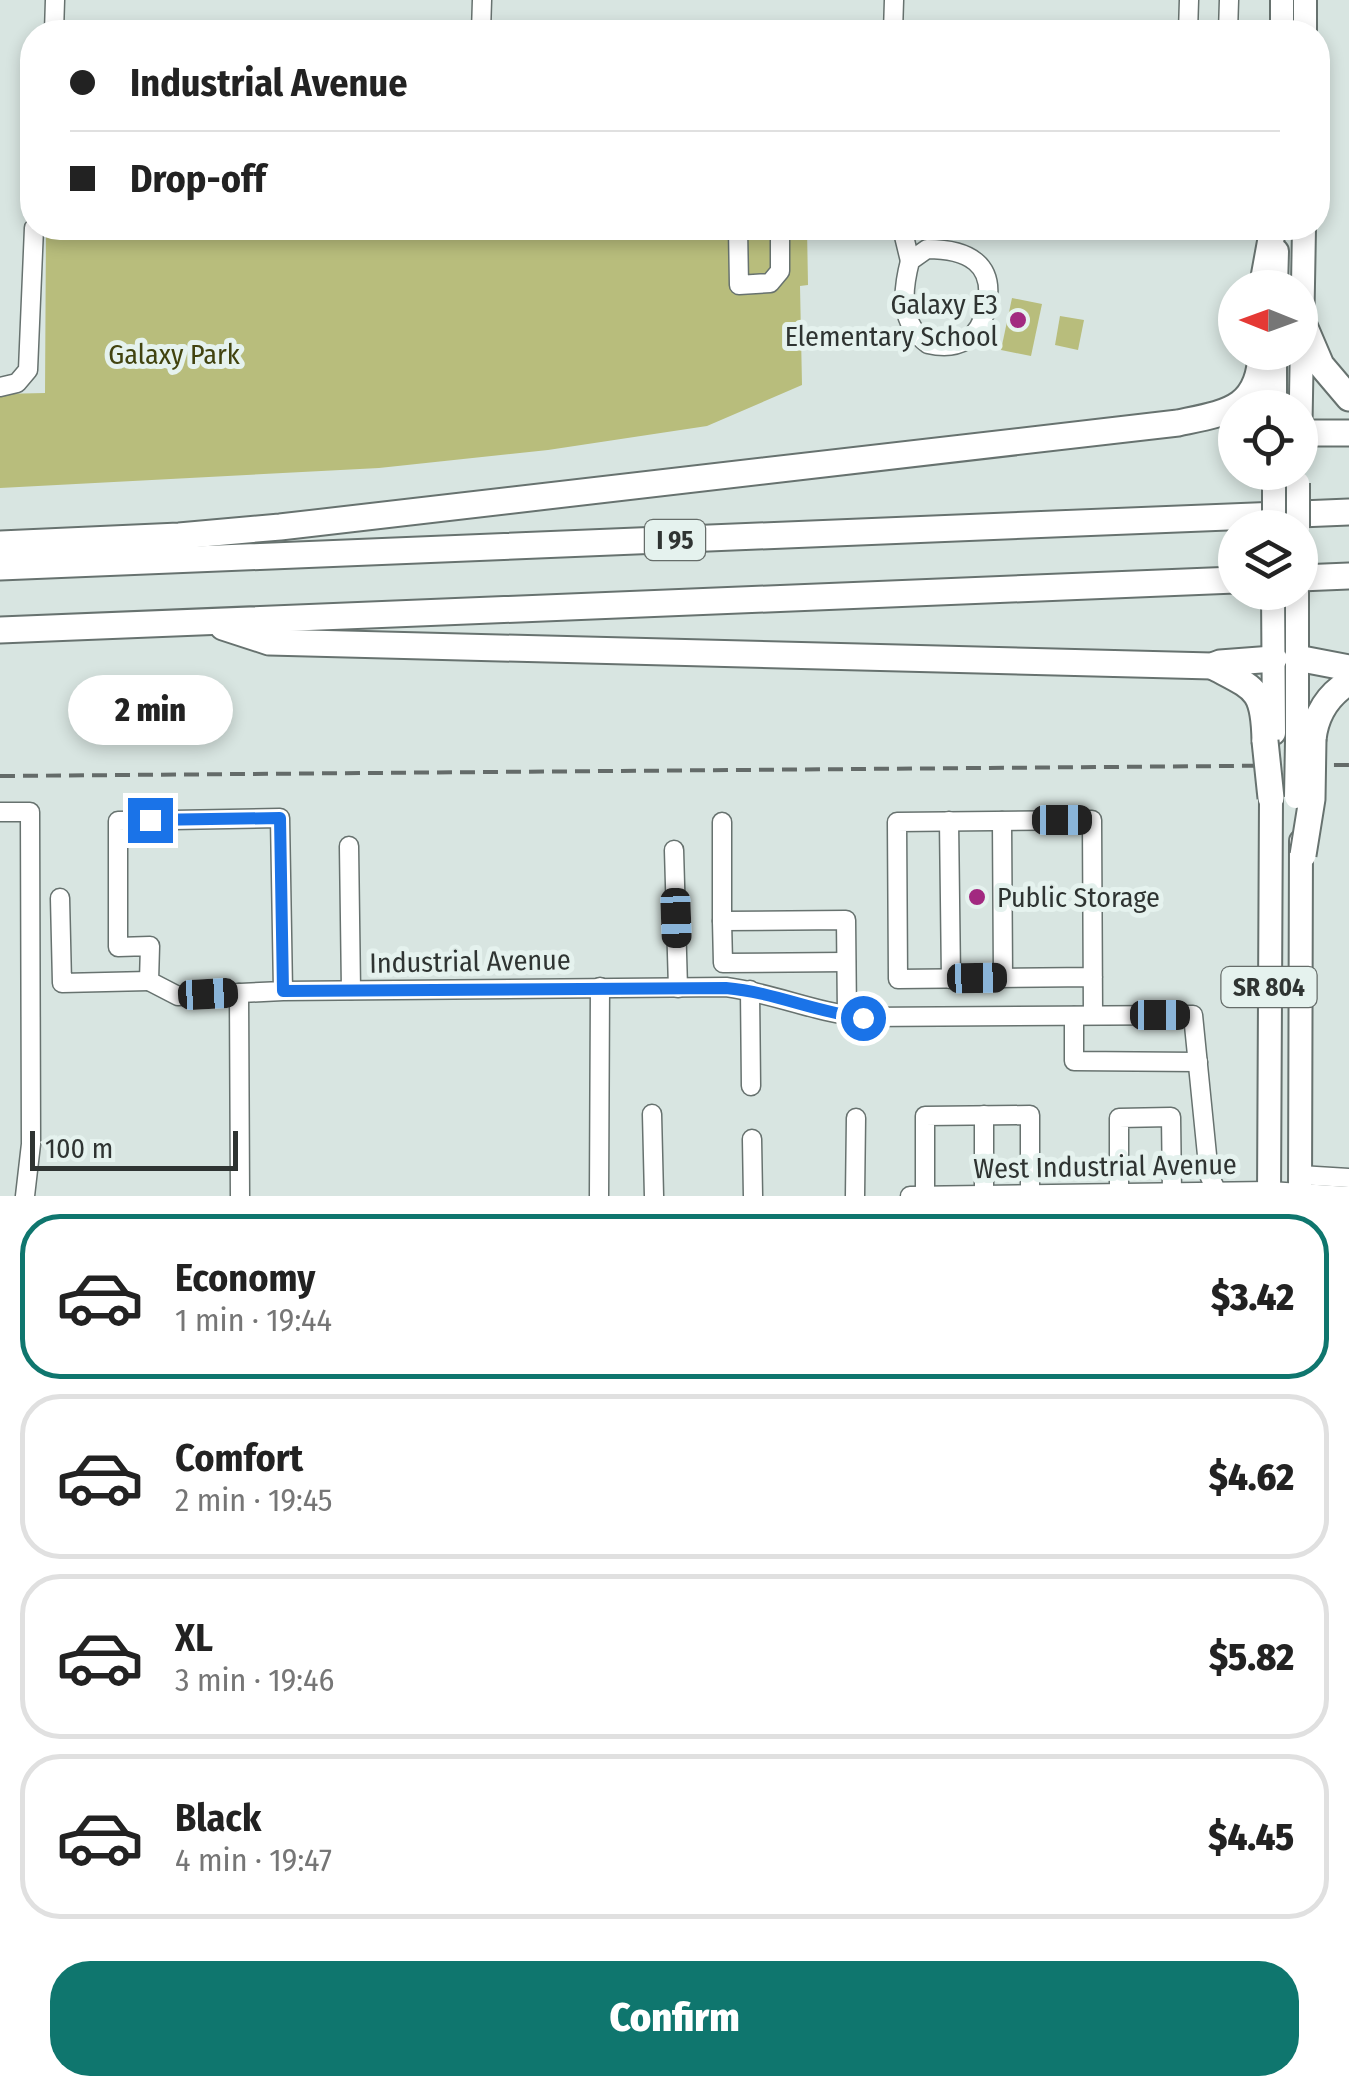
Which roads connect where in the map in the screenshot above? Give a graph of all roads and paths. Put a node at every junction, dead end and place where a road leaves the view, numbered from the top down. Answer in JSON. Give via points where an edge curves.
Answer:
{"nodes":[{"id":1,"x":34,"y":240,"type":"edge"},
{"id":2,"x":738,"y":240,"type":"edge"},
{"id":3,"x":780,"y":240,"type":"edge"},
{"id":4,"x":905,"y":240,"type":"edge"},
{"id":5,"x":1272,"y":240,"type":"edge"},
{"id":6,"x":1275,"y":240,"type":"edge"},
{"id":7,"x":1304,"y":240,"type":"edge"},
{"id":8,"x":910,"y":261,"type":"junction"},
{"id":9,"x":1266,"y":270,"type":"edge"},
{"id":10,"x":1276,"y":270,"type":"edge"},
{"id":11,"x":1304,"y":270,"type":"edge"},
{"id":12,"x":1318,"y":356,"type":"edge"},
{"id":13,"x":1259,"y":370,"type":"edge"},
{"id":14,"x":0,"y":387,"type":"edge"},
{"id":15,"x":1349,"y":398,"type":"edge"},
{"id":16,"x":1178,"y":423,"type":"junction"},
{"id":17,"x":1218,"y":425,"type":"edge"},
{"id":18,"x":1318,"y":433,"type":"edge"},
{"id":19,"x":1349,"y":433,"type":"edge"},
{"id":20,"x":1349,"y":512,"type":"edge"},
{"id":21,"x":0,"y":544,"type":"edge"},
{"id":22,"x":0,"y":567,"type":"edge"},
{"id":23,"x":1349,"y":576,"type":"edge"},
{"id":24,"x":1318,"y":577,"type":"edge"},
{"id":25,"x":1218,"y":581,"type":"edge"},
{"id":26,"x":1275,"y":610,"type":"edge"},
{"id":27,"x":1295,"y":610,"type":"edge"},
{"id":28,"x":204,"y":621,"type":"junction"},
{"id":29,"x":0,"y":630,"type":"edge"},
{"id":30,"x":1286,"y":658,"type":"junction"},
{"id":31,"x":1212,"y":666,"type":"junction"},
{"id":32,"x":1349,"y":668,"type":"edge"},
{"id":33,"x":1349,"y":682,"type":"edge"},
{"id":34,"x":1287,"y":741,"type":"junction"},
{"id":35,"x":1270,"y":798,"type":"joint"},
{"id":36,"x":0,"y":812,"type":"edge"},
{"id":37,"x":949,"y":821,"type":"junction"},
{"id":38,"x":1002,"y":821,"type":"junction"},
{"id":39,"x":722,"y":822,"type":"dead end"},
{"id":40,"x":349,"y":846,"type":"dead end"},
{"id":41,"x":674,"y":850,"type":"dead end"},
{"id":42,"x":1303,"y":855,"type":"joint"},
{"id":43,"x":60,"y":898,"type":"dead end"},
{"id":44,"x":722,"y":920,"type":"junction"},
{"id":45,"x":846,"y":962,"type":"junction"},
{"id":46,"x":1093,"y":977,"type":"junction"},
{"id":47,"x":951,"y":978,"type":"junction"},
{"id":48,"x":1003,"y":978,"type":"junction"},
{"id":49,"x":149,"y":981,"type":"junction"},
{"id":50,"x":600,"y":988,"type":"junction"},
{"id":51,"x":678,"y":988,"type":"junction"},
{"id":52,"x":351,"y":990,"type":"junction"},
{"id":53,"x":750,"y":990,"type":"junction"},
{"id":54,"x":283,"y":991,"type":"junction"},
{"id":55,"x":238,"y":993,"type":"junction"},
{"id":56,"x":847,"y":1016,"type":"junction"},
{"id":57,"x":1074,"y":1016,"type":"junction"},
{"id":58,"x":1094,"y":1016,"type":"junction"},
{"id":59,"x":1198,"y":1062,"type":"junction"},
{"id":60,"x":751,"y":1086,"type":"dead end"},
{"id":61,"x":1203,"y":1113,"type":"junction"},
{"id":62,"x":652,"y":1114,"type":"dead end"},
{"id":63,"x":984,"y":1116,"type":"junction"},
{"id":64,"x":1171,"y":1117,"type":"junction"},
{"id":65,"x":856,"y":1118,"type":"dead end"},
{"id":66,"x":752,"y":1139,"type":"dead end"},
{"id":67,"x":1349,"y":1178,"type":"edge"},
{"id":68,"x":1300,"y":1188,"type":"edge"},
{"id":69,"x":1217,"y":1192,"type":"junction"},
{"id":70,"x":1118,"y":1193,"type":"junction"},
{"id":71,"x":1030,"y":1194,"type":"edge"},
{"id":72,"x":1182,"y":1194,"type":"edge"},
{"id":73,"x":1269,"y":1194,"type":"edge"},
{"id":74,"x":984,"y":1195,"type":"edge"},
{"id":75,"x":24,"y":1196,"type":"edge"},
{"id":76,"x":240,"y":1196,"type":"edge"},
{"id":77,"x":599,"y":1196,"type":"edge"},
{"id":78,"x":654,"y":1196,"type":"edge"},
{"id":79,"x":753,"y":1196,"type":"edge"},
{"id":80,"x":856,"y":1196,"type":"edge"},
{"id":81,"x":910,"y":1196,"type":"edge"},
{"id":82,"x":925,"y":1196,"type":"edge"},
{"id":83,"x":1348,"y":1196,"type":"edge"}],
"edges":[{"from":1,"to":14,"type":"street","via":[[31,353],[23,378]]},
{"from":2,"to":3,"type":"street","via":[[739,284],[770,284],[780,272]]},
{"from":4,"to":8,"type":"street"},
{"from":5,"to":9,"type":"highway"},
{"from":6,"to":10,"type":"main road"},
{"from":7,"to":11,"type":"main road"},
{"from":8,"to":8,"type":"street","via":[[904,288],[913,331],[938,346],[975,336],[988,298],[982,267],[943,249],[927,249]]},
{"from":12,"to":15,"type":"highway"},
{"from":13,"to":16,"type":"highway","via":[[1240,404]]},
{"from":16,"to":17,"type":"highway"},
{"from":16,"to":21,"type":"highway","via":[[263,529]]},
{"from":18,"to":19,"type":"highway"},
{"from":20,"to":22,"type":"highway","number":"I 95"},
{"from":23,"to":24,"type":"highway"},
{"from":25,"to":28,"type":"highway"},
{"from":26,"to":30,"type":"main road"},
{"from":27,"to":30,"type":"main road"},
{"from":28,"to":29,"type":"highway"},
{"from":28,"to":31,"type":"highway","via":[[269,642]]},
{"from":30,"to":31,"type":"highway"},
{"from":30,"to":32,"type":"highway"},
{"from":30,"to":34,"type":"main road"},
{"from":31,"to":34,"type":"highway","via":[[1243,680]]},
{"from":33,"to":34,"type":"highway"},
{"from":34,"to":35,"type":"highway","bridge":true},
{"from":34,"to":42,"type":"highway","bridge":true,"via":[[1312,799]]},
{"from":35,"to":73,"type":"main road","number":"SR 804"},
{"from":36,"to":75,"type":"street","via":[[30,812],[30,1144]]},
{"from":37,"to":38,"type":"street"},
{"from":37,"to":47,"type":"street"},
{"from":37,"to":47,"type":"street","via":[[896,822],[898,979]]},
{"from":38,"to":46,"type":"street","via":[[1092,820]]},
{"from":38,"to":48,"type":"street"},
{"from":39,"to":44,"type":"street"},
{"from":40,"to":52,"type":"street"},
{"from":41,"to":51,"type":"street"},
{"from":42,"to":68,"type":"main road","number":"SR 804"},
{"from":43,"to":49,"type":"street","name":"Industrial Avenue","via":[[62,982]]},
{"from":44,"to":45,"type":"street","via":[[846,920]]},
{"from":44,"to":45,"type":"street","via":[[722,963]]},
{"from":45,"to":56,"type":"street"},
{"from":46,"to":48,"type":"street"},
{"from":46,"to":58,"type":"street"},
{"from":47,"to":48,"type":"street"},
{"from":49,"to":54,"type":"street","via":[[150,946],[118,947],[118,821],[280,818]]},
{"from":49,"to":55,"type":"street","name":"Industrial Avenue","via":[[178,996]]},
{"from":50,"to":51,"type":"street","name":"Industrial Avenue"},
{"from":50,"to":52,"type":"street","name":"Industrial Avenue"},
{"from":50,"to":77,"type":"street"},
{"from":51,"to":53,"type":"street","name":"Industrial Avenue"},
{"from":52,"to":54,"type":"street","name":"Industrial Avenue"},
{"from":53,"to":56,"type":"street","name":"Industrial Avenue"},
{"from":53,"to":60,"type":"street"},
{"from":54,"to":55,"type":"street","name":"Industrial Avenue"},
{"from":55,"to":76,"type":"street"},
{"from":56,"to":57,"type":"street","name":"Industrial Avenue"},
{"from":57,"to":58,"type":"street","name":"Industrial Avenue"},
{"from":57,"to":59,"type":"street","via":[[1074,1061]]},
{"from":58,"to":59,"type":"street","name":"Industrial Avenue","via":[[1193,1015]]},
{"from":59,"to":61,"type":"street","name":"Industrial Avenue"},
{"from":61,"to":64,"type":"street"},
{"from":61,"to":69,"type":"street","name":"Industrial Avenue","via":[[1209,1176]]},
{"from":62,"to":78,"type":"street"},
{"from":63,"to":71,"type":"street","via":[[1030,1116]]},
{"from":63,"to":74,"type":"street"},
{"from":63,"to":82,"type":"street","via":[[925,1116]]},
{"from":64,"to":70,"type":"street","via":[[1119,1118]]},
{"from":64,"to":72,"type":"street"},
{"from":65,"to":80,"type":"street"},
{"from":66,"to":79,"type":"street"},
{"from":67,"to":68,"type":"street"},
{"from":68,"to":73,"type":"street","name":"West Industrial Avenue"},
{"from":68,"to":83,"type":"street"},
{"from":69,"to":72,"type":"street","name":"West Industrial Avenue"},
{"from":69,"to":73,"type":"street","name":"West Industrial Avenue"},
{"from":70,"to":71,"type":"street","name":"West Industrial Avenue"},
{"from":70,"to":72,"type":"street","name":"West Industrial Avenue"},
{"from":71,"to":74,"type":"street","name":"West Industrial Avenue"},
{"from":74,"to":82,"type":"street","name":"West Industrial Avenue"},
{"from":81,"to":82,"type":"street","name":"West Industrial Avenue"}]}
